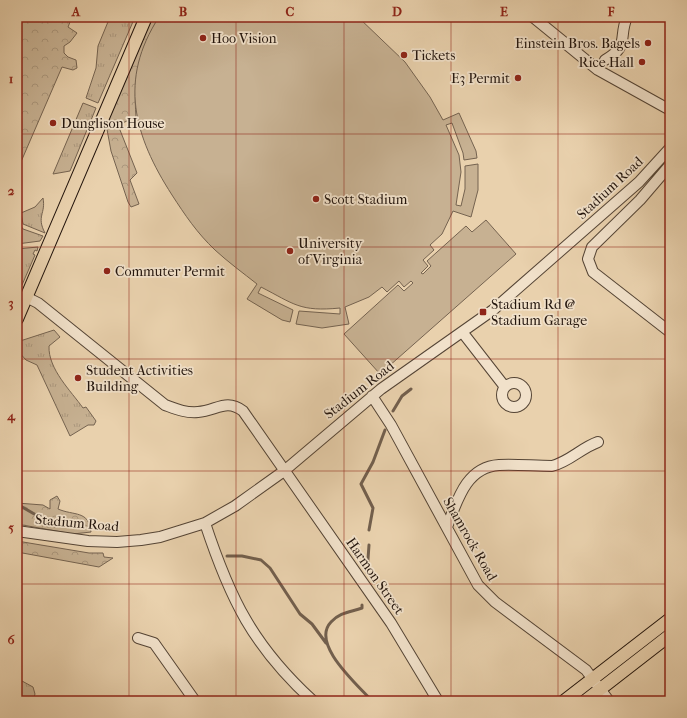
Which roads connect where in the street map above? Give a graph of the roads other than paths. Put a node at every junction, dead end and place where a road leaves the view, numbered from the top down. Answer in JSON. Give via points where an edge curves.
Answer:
{"nodes":[{"id":1,"x":146,"y":17,"type":"edge"},
{"id":2,"x":533,"y":17,"type":"edge"},
{"id":3,"x":627,"y":17,"type":"edge"},
{"id":4,"x":605,"y":60,"type":"dead end"},
{"id":5,"x":670,"y":110,"type":"edge"},
{"id":6,"x":670,"y":148,"type":"edge"},
{"id":7,"x":670,"y":165,"type":"edge"},
{"id":8,"x":26,"y":297,"type":"junction"},
{"id":9,"x":17,"y":319,"type":"edge"},
{"id":10,"x":670,"y":332,"type":"edge"},
{"id":11,"x":463,"y":333,"type":"junction"},
{"id":12,"x":505,"y":387,"type":"dead end"},
{"id":13,"x":372,"y":396,"type":"junction"},
{"id":14,"x":598,"y":442,"type":"dead end"},
{"id":15,"x":284,"y":471,"type":"junction"},
{"id":16,"x":204,"y":523,"type":"junction"},
{"id":17,"x":447,"y":527,"type":"junction"},
{"id":18,"x":17,"y":531,"type":"edge"},
{"id":19,"x":670,"y":619,"type":"edge"},
{"id":20,"x":670,"y":635,"type":"edge"},
{"id":21,"x":138,"y":638,"type":"dead end"},
{"id":22,"x":593,"y":678,"type":"junction"},
{"id":23,"x":601,"y":690,"type":"junction"},
{"id":24,"x":195,"y":701,"type":"edge"},
{"id":25,"x":312,"y":701,"type":"edge"},
{"id":26,"x":438,"y":701,"type":"edge"},
{"id":27,"x":564,"y":701,"type":"edge"},
{"id":28,"x":585,"y":701,"type":"edge"},
{"id":29,"x":609,"y":701,"type":"edge"}],
"edges":[{"from":1,"to":8,"type":"main road"},
{"from":2,"to":5,"type":"street","via":[[598,70]]},
{"from":3,"to":4,"type":"street","via":[[623,44],[616,54]]},
{"from":6,"to":11,"type":"street","name":"Stadium Road","via":[[639,182],[521,287]]},
{"from":7,"to":10,"type":"street","via":[[640,200],[592,247],[588,259],[593,272]]},
{"from":8,"to":9,"type":"main road"},
{"from":8,"to":15,"type":"street","name":"Harmon Street","via":[[38,303],[165,405],[183,412],[199,412],[235,405],[243,411]]},
{"from":11,"to":12,"type":"street"},
{"from":11,"to":13,"type":"street","name":"Stadium Road"},
{"from":13,"to":15,"type":"street","name":"Stadium Road"},
{"from":13,"to":17,"type":"street","name":"Shamrock Road"},
{"from":14,"to":17,"type":"street","via":[[552,466],[499,465],[478,472],[466,484]]},
{"from":15,"to":16,"type":"street","name":"Stadium Road","via":[[235,506]]},
{"from":15,"to":26,"type":"street","name":"Harmon Street","via":[[391,623]]},
{"from":16,"to":18,"type":"street","name":"Stadium Road","via":[[160,537],[117,542],[68,539]]},
{"from":16,"to":25,"type":"street","via":[[234,600],[249,627],[275,663]]},
{"from":17,"to":22,"type":"street","name":"Shamrock Road","via":[[472,575],[488,597],[586,670]]},
{"from":19,"to":22,"type":"main road"},
{"from":20,"to":23,"type":"main road"},
{"from":21,"to":24,"type":"street","via":[[154,643]]},
{"from":22,"to":23,"type":"street","name":"Shamrock Road"},
{"from":22,"to":27,"type":"main road"},
{"from":23,"to":28,"type":"main road"},
{"from":23,"to":29,"type":"street","name":"Shamrock Road"}]}
